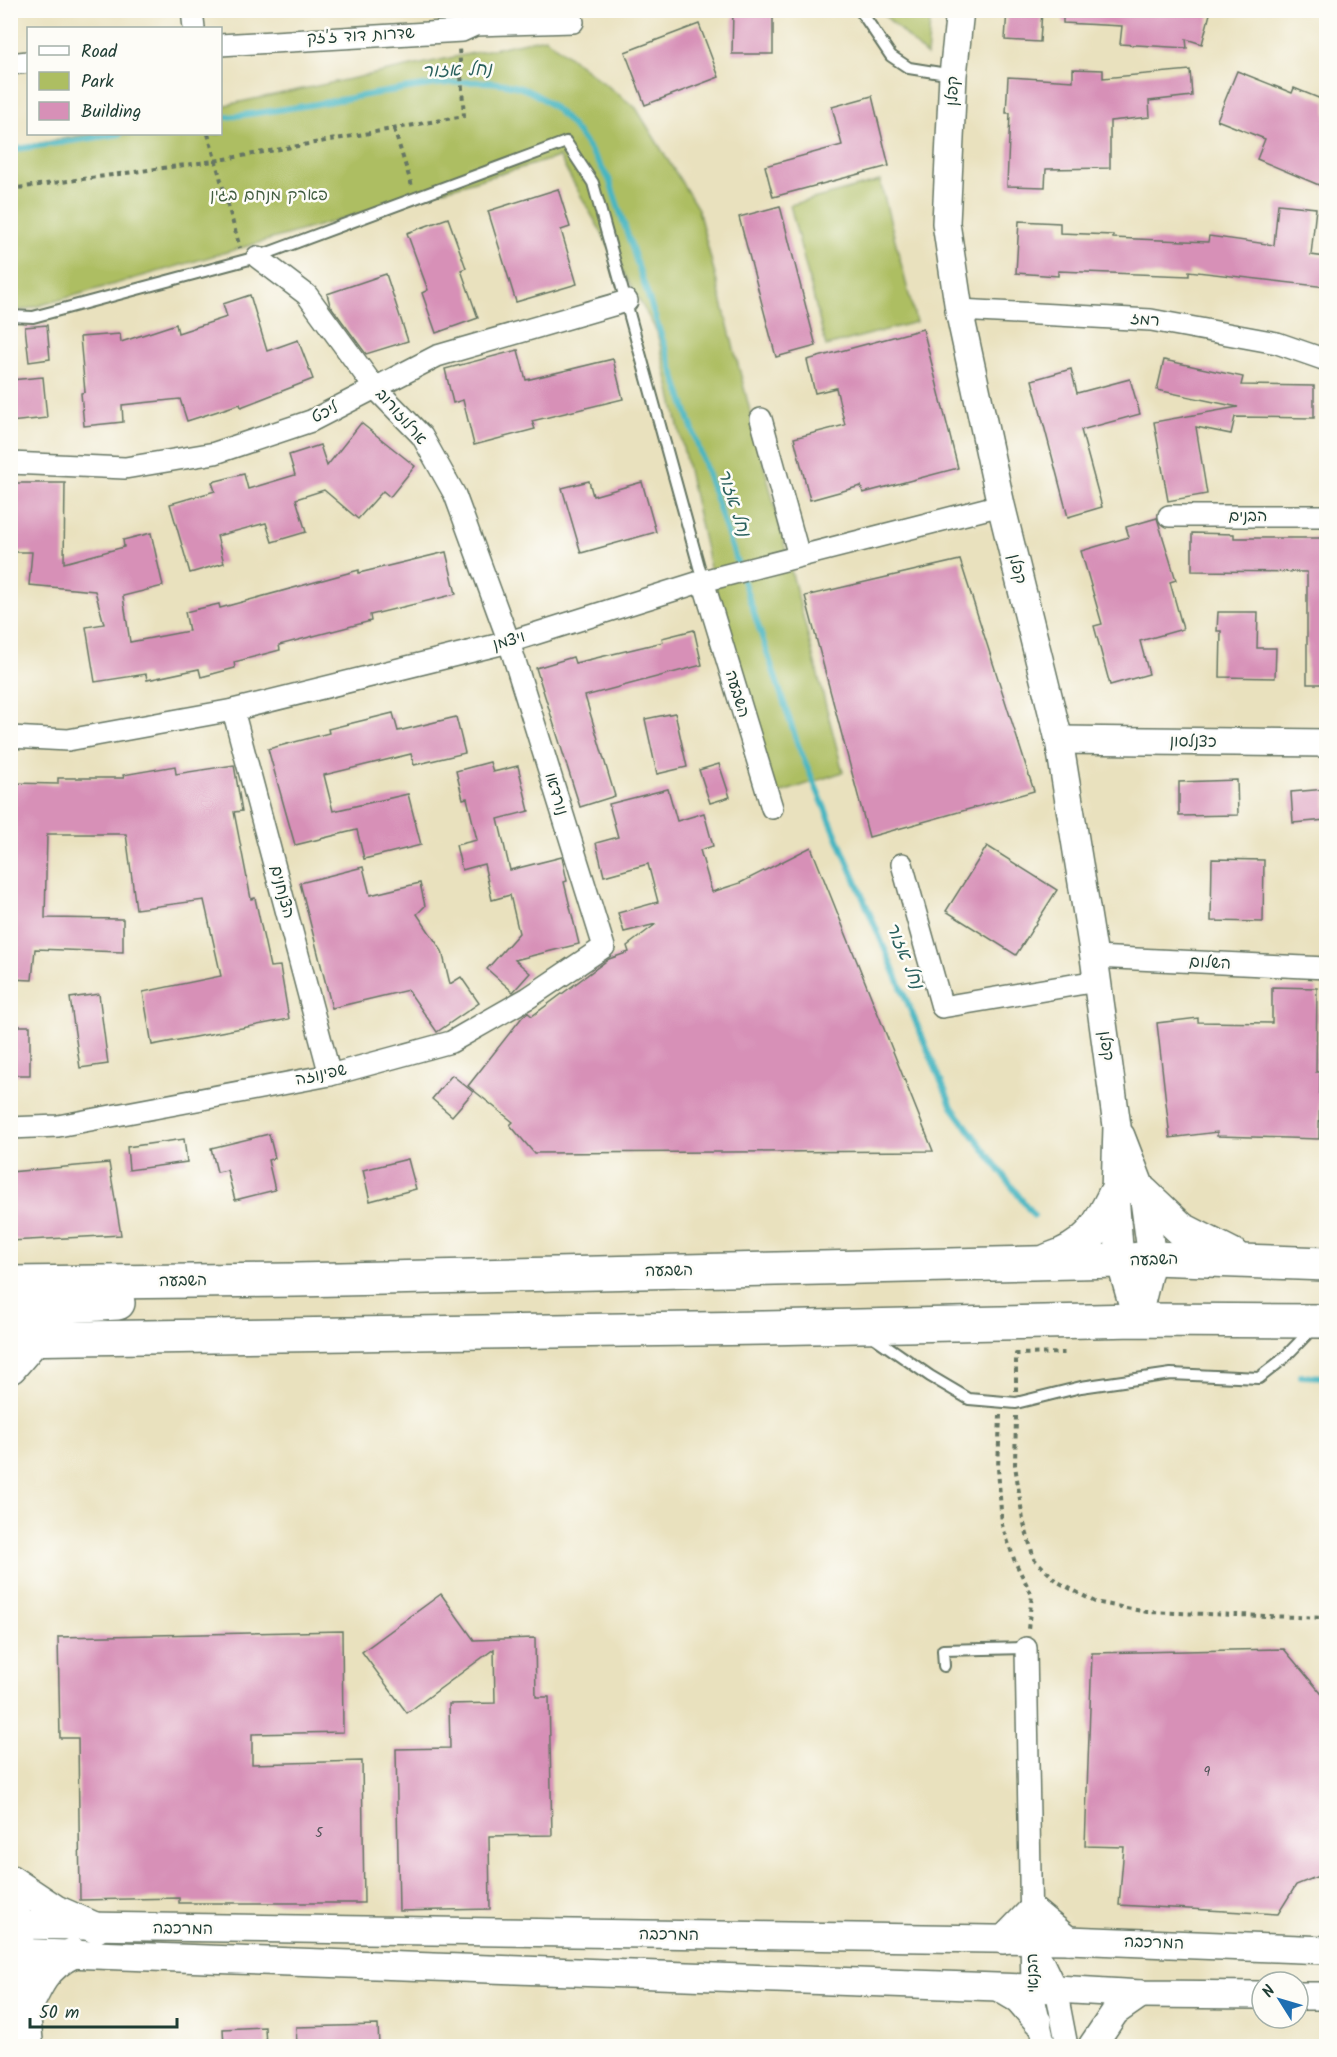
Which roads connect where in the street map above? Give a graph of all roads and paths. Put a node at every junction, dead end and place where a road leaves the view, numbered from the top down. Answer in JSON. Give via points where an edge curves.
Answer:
{"nodes":[{"id":1,"x":192,"y":10,"type":"edge"},
{"id":2,"x":860,"y":10,"type":"edge"},
{"id":3,"x":960,"y":10,"type":"edge"},
{"id":4,"x":478,"y":18,"type":"edge"},
{"id":5,"x":573,"y":22,"type":"dead end"},
{"id":6,"x":194,"y":27,"type":"edge"},
{"id":7,"x":222,"y":45,"type":"edge"},
{"id":8,"x":459,"y":50,"type":"dead end"},
{"id":9,"x":953,"y":75,"type":"junction"},
{"id":10,"x":394,"y":129,"type":"junction"},
{"id":11,"x":208,"y":135,"type":"edge"},
{"id":12,"x":214,"y":161,"type":"junction"},
{"id":13,"x":10,"y":189,"type":"edge"},
{"id":14,"x":415,"y":198,"type":"junction"},
{"id":15,"x":250,"y":258,"type":"junction"},
{"id":16,"x":627,"y":301,"type":"junction"},
{"id":17,"x":959,"y":310,"type":"junction"},
{"id":18,"x":10,"y":316,"type":"edge"},
{"id":19,"x":1326,"y":360,"type":"edge"},
{"id":20,"x":375,"y":388,"type":"junction"},
{"id":21,"x":761,"y":418,"type":"dead end"},
{"id":22,"x":10,"y":463,"type":"edge"},
{"id":23,"x":1001,"y":506,"type":"junction"},
{"id":24,"x":1169,"y":516,"type":"dead end"},
{"id":25,"x":1326,"y":516,"type":"edge"},
{"id":26,"x":799,"y":556,"type":"junction"},
{"id":27,"x":710,"y":579,"type":"junction"},
{"id":28,"x":508,"y":642,"type":"junction"},
{"id":29,"x":233,"y":710,"type":"junction"},
{"id":30,"x":10,"y":737,"type":"edge"},
{"id":31,"x":1059,"y":740,"type":"junction"},
{"id":32,"x":1326,"y":743,"type":"edge"},
{"id":33,"x":772,"y":808,"type":"dead end"},
{"id":34,"x":903,"y":864,"type":"dead end"},
{"id":35,"x":604,"y":946,"type":"joint"},
{"id":36,"x":1326,"y":968,"type":"edge"},
{"id":37,"x":1096,"y":969,"type":"junction"},
{"id":38,"x":330,"y":1075,"type":"junction"},
{"id":39,"x":10,"y":1128,"type":"edge"},
{"id":40,"x":1129,"y":1194,"type":"junction"},
{"id":41,"x":1152,"y":1258,"type":"junction"},
{"id":42,"x":1120,"y":1261,"type":"junction"},
{"id":43,"x":1248,"y":1261,"type":"junction"},
{"id":44,"x":1040,"y":1263,"type":"junction"},
{"id":45,"x":1326,"y":1264,"type":"edge"},
{"id":46,"x":296,"y":1280,"type":"junction"},
{"id":47,"x":10,"y":1283,"type":"edge"},
{"id":48,"x":10,"y":1309,"type":"edge"},
{"id":49,"x":1137,"y":1320,"type":"junction"},
{"id":50,"x":1323,"y":1321,"type":"edge"},
{"id":51,"x":855,"y":1326,"type":"junction"},
{"id":52,"x":22,"y":1339,"type":"edge"},
{"id":53,"x":1065,"y":1353,"type":"dead end"},
{"id":54,"x":10,"y":1367,"type":"edge"},
{"id":55,"x":1001,"y":1402,"type":"junction"},
{"id":56,"x":1016,"y":1403,"type":"junction"},
{"id":57,"x":1326,"y":1618,"type":"edge"},
{"id":58,"x":1026,"y":1648,"type":"junction"},
{"id":59,"x":944,"y":1666,"type":"dead end"},
{"id":60,"x":10,"y":1882,"type":"edge"},
{"id":61,"x":1032,"y":1910,"type":"junction"},
{"id":62,"x":96,"y":1928,"type":"junction"},
{"id":63,"x":14,"y":1939,"type":"edge"},
{"id":64,"x":1003,"y":1940,"type":"junction"},
{"id":65,"x":1032,"y":1940,"type":"junction"},
{"id":66,"x":1068,"y":1940,"type":"junction"},
{"id":67,"x":1326,"y":1950,"type":"edge"},
{"id":68,"x":73,"y":1953,"type":"junction"},
{"id":69,"x":1001,"y":1989,"type":"junction"},
{"id":70,"x":1044,"y":1989,"type":"junction"},
{"id":71,"x":1141,"y":1994,"type":"junction"},
{"id":72,"x":1250,"y":1995,"type":"edge"},
{"id":73,"x":1310,"y":1996,"type":"edge"},
{"id":74,"x":1326,"y":1996,"type":"edge"},
{"id":75,"x":24,"y":2015,"type":"junction"},
{"id":76,"x":1042,"y":2034,"type":"edge"},
{"id":77,"x":28,"y":2046,"type":"edge"},
{"id":78,"x":1067,"y":2046,"type":"edge"},
{"id":79,"x":1092,"y":2046,"type":"edge"}],
"edges":[{"from":1,"to":6,"type":"street"},
{"from":2,"to":9,"type":"lane","via":[[891,56],[909,68]]},
{"from":3,"to":9,"type":"street","name":"קפלן"},
{"from":4,"to":5,"type":"street","name":"שדרות דוד ז'זק"},
{"from":4,"to":7,"type":"street","name":"שדרות דוד ז'זק","via":[[462,31]]},
{"from":8,"to":10,"type":"path","via":[[464,116]]},
{"from":9,"to":17,"type":"street","name":"קפלן","via":[[946,223]]},
{"from":10,"to":12,"type":"path"},
{"from":10,"to":14,"type":"path"},
{"from":11,"to":12,"type":"path"},
{"from":12,"to":13,"type":"path"},
{"from":12,"to":15,"type":"path"},
{"from":14,"to":15,"type":"lane"},
{"from":14,"to":16,"type":"lane","via":[[566,142],[593,183]]},
{"from":15,"to":18,"type":"lane","via":[[33,317]]},
{"from":15,"to":20,"type":"street","name":"ארלוזורוב","via":[[307,295]]},
{"from":16,"to":20,"type":"street","name":"ליכט","via":[[437,356]]},
{"from":16,"to":27,"type":"lane"},
{"from":17,"to":19,"type":"street","name":"רמז","via":[[1151,320],[1277,344]]},
{"from":17,"to":23,"type":"street","name":"קפלן"},
{"from":20,"to":22,"type":"street","name":"ליכט","via":[[311,421],[215,453],[125,468]]},
{"from":20,"to":28,"type":"street","name":"ארלוזורוב","via":[[422,436],[455,495]]},
{"from":21,"to":26,"type":"street"},
{"from":23,"to":26,"type":"street","name":"ויצמן"},
{"from":23,"to":31,"type":"street","name":"קפלן"},
{"from":24,"to":25,"type":"street","name":"הבנים"},
{"from":26,"to":27,"type":"street","name":"ויצמן"},
{"from":27,"to":28,"type":"street","name":"ויצמן"},
{"from":27,"to":33,"type":"street","name":"השבעה"},
{"from":28,"to":29,"type":"street","name":"ויצמן"},
{"from":28,"to":35,"type":"street","name":"נורדאו"},
{"from":29,"to":30,"type":"street","name":"ויצמן","via":[[68,740]]},
{"from":29,"to":38,"type":"street","name":"הצנחנים"},
{"from":31,"to":32,"type":"street","name":"כצנלסון"},
{"from":31,"to":37,"type":"street","name":"קפלן"},
{"from":34,"to":37,"type":"street","name":"השלום","via":[[942,1007]]},
{"from":35,"to":38,"type":"street","name":"שפינוזה","via":[[528,998],[451,1042]]},
{"from":36,"to":37,"type":"street","name":"השלום"},
{"from":37,"to":40,"type":"street","name":"קפלן"},
{"from":38,"to":39,"type":"street","name":"שפינוזה","via":[[58,1126]]},
{"from":40,"to":41,"type":"street","name":"קפלן"},
{"from":40,"to":42,"type":"street","name":"קפלן"},
{"from":40,"to":43,"type":"highway","via":[[1196,1239]]},
{"from":40,"to":44,"type":"highway","via":[[1082,1246]]},
{"from":41,"to":42,"type":"highway","name":"השבעה"},
{"from":41,"to":43,"type":"highway","name":"השבעה"},
{"from":41,"to":49,"type":"street","name":"קפלן"},
{"from":42,"to":44,"type":"highway","name":"השבעה"},
{"from":42,"to":49,"type":"street","name":"קפלן"},
{"from":43,"to":45,"type":"highway","name":"השבעה"},
{"from":44,"to":46,"type":"highway","name":"השבעה"},
{"from":46,"to":47,"type":"highway","name":"השבעה"},
{"from":46,"to":48,"type":"highway","via":[[148,1301]]},
{"from":49,"to":50,"type":"highway"},
{"from":49,"to":51,"type":"highway"},
{"from":50,"to":56,"type":"lane","via":[[1259,1378],[1171,1374],[1081,1387]]},
{"from":51,"to":52,"type":"highway"},
{"from":51,"to":55,"type":"lane","via":[[969,1399]]},
{"from":52,"to":54,"type":"highway"},
{"from":53,"to":56,"type":"path","via":[[1016,1354]]},
{"from":55,"to":56,"type":"lane"},
{"from":55,"to":58,"type":"path","via":[[998,1468],[1002,1526],[1032,1595]]},
{"from":56,"to":57,"type":"path","via":[[1015,1465],[1023,1520],[1034,1559],[1058,1582],[1095,1602],[1147,1612]]},
{"from":58,"to":59,"type":"lane","via":[[943,1650]]},
{"from":58,"to":61,"type":"street","name":"הבנאי"},
{"from":60,"to":62,"type":"main road","via":[[55,1910]]},
{"from":60,"to":63,"type":"main road"},
{"from":61,"to":64,"type":"street"},
{"from":61,"to":65,"type":"street","name":"הבנאי"},
{"from":61,"to":66,"type":"street"},
{"from":62,"to":63,"type":"street","name":"המרכבה"},
{"from":62,"to":64,"type":"street","name":"המרכבה"},
{"from":63,"to":68,"type":"street","name":"המרכבה"},
{"from":63,"to":75,"type":"main road"},
{"from":64,"to":65,"type":"street","name":"המרכבה"},
{"from":65,"to":66,"type":"street","name":"המרכבה"},
{"from":65,"to":70,"type":"street","name":"הבנאי"},
{"from":66,"to":67,"type":"street","name":"המרכבה"},
{"from":68,"to":69,"type":"street","name":"המרכבה"},
{"from":68,"to":75,"type":"main road","via":[[49,1967]]},
{"from":69,"to":70,"type":"street","name":"המרכבה"},
{"from":69,"to":76,"type":"street","via":[[1018,1999]]},
{"from":70,"to":71,"type":"street","name":"המרכבה"},
{"from":70,"to":76,"type":"street","name":"הבנאי"},
{"from":70,"to":78,"type":"street","name":"הבנאי"},
{"from":71,"to":72,"type":"street","name":"המרכבה"},
{"from":71,"to":79,"type":"street","via":[[1115,2012]]},
{"from":73,"to":74,"type":"street"},
{"from":75,"to":77,"type":"main road"}]}
